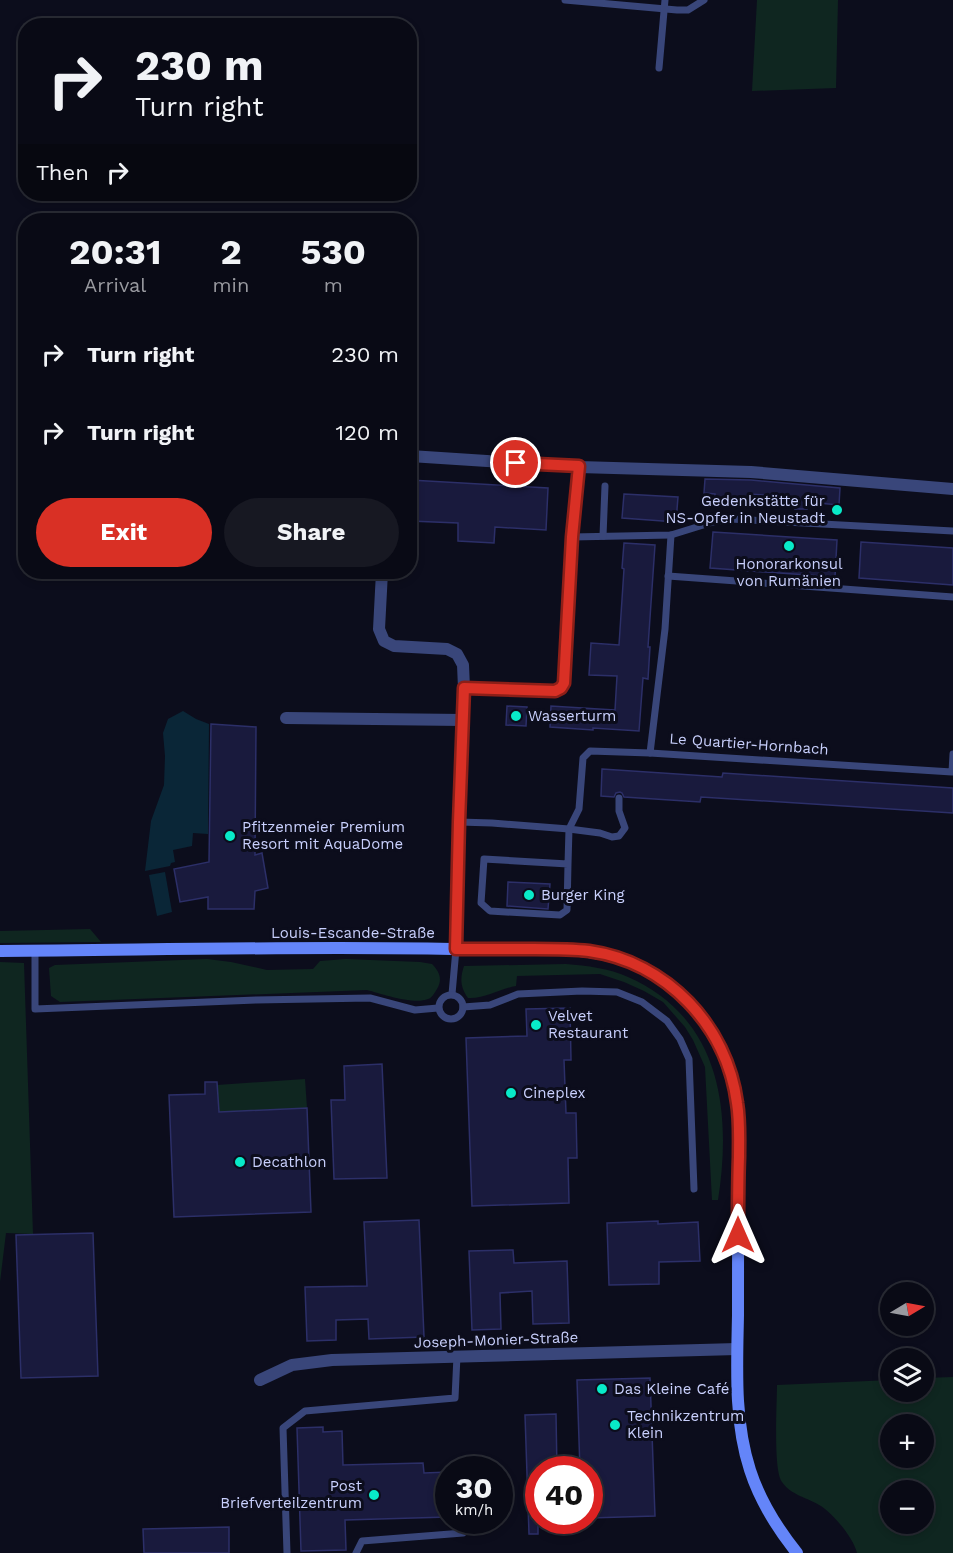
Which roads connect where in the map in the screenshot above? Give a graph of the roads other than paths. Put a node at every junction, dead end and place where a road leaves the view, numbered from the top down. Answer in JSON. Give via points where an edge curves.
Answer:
{"nodes":[{"id":1,"x":565,"y":0,"type":"edge"},
{"id":2,"x":665,"y":0,"type":"edge"},
{"id":3,"x":704,"y":0,"type":"edge"},
{"id":4,"x":664,"y":9,"type":"junction"},
{"id":5,"x":659,"y":68,"type":"dead end"},
{"id":6,"x":417,"y":456,"type":"edge"},
{"id":7,"x":579,"y":466,"type":"junction"},
{"id":8,"x":605,"y":486,"type":"dead end"},
{"id":9,"x":953,"y":489,"type":"edge"},
{"id":10,"x":953,"y":531,"type":"edge"},
{"id":11,"x":671,"y":535,"type":"junction"},
{"id":12,"x":603,"y":536,"type":"junction"},
{"id":13,"x":572,"y":537,"type":"junction"},
{"id":14,"x":668,"y":576,"type":"junction"},
{"id":15,"x":382,"y":579,"type":"edge"},
{"id":16,"x":953,"y":597,"type":"edge"},
{"id":17,"x":464,"y":688,"type":"junction"},
{"id":18,"x":286,"y":717,"type":"dead end"},
{"id":19,"x":463,"y":720,"type":"junction"},
{"id":20,"x":650,"y":753,"type":"junction"},
{"id":21,"x":953,"y":754,"type":"edge"},
{"id":22,"x":952,"y":772,"type":"edge"},
{"id":23,"x":619,"y":798,"type":"dead end"},
{"id":24,"x":459,"y":822,"type":"junction"},
{"id":25,"x":569,"y":830,"type":"junction"},
{"id":26,"x":568,"y":864,"type":"junction"},
{"id":27,"x":456,"y":949,"type":"junction"},
{"id":28,"x":0,"y":951,"type":"edge"},
{"id":29,"x":35,"y":951,"type":"junction"},
{"id":30,"x":452,"y":994,"type":"junction"},
{"id":31,"x":463,"y":1007,"type":"junction"},
{"id":32,"x":438,"y":1008,"type":"junction"},
{"id":33,"x":694,"y":1189,"type":"dead end"},
{"id":34,"x":737,"y":1349,"type":"junction"},
{"id":35,"x":458,"y":1356,"type":"junction"},
{"id":36,"x":260,"y":1380,"type":"dead end"},
{"id":37,"x":450,"y":1534,"type":"edge"},
{"id":38,"x":286,"y":1553,"type":"edge"},
{"id":39,"x":356,"y":1553,"type":"edge"},
{"id":40,"x":797,"y":1553,"type":"edge"}],
"edges":[{"from":1,"to":4,"type":"lane"},
{"from":2,"to":4,"type":"lane"},
{"from":3,"to":4,"type":"lane","via":[[688,10]]},
{"from":4,"to":5,"type":"lane"},
{"from":6,"to":7,"type":"street"},
{"from":7,"to":9,"type":"street","via":[[751,472]]},
{"from":7,"to":13,"type":"lane"},
{"from":8,"to":12,"type":"lane"},
{"from":10,"to":11,"type":"lane","via":[[730,519]]},
{"from":11,"to":12,"type":"lane"},
{"from":11,"to":14,"type":"lane","name":"Le Quartier-Hornbach"},
{"from":12,"to":13,"type":"lane"},
{"from":13,"to":17,"type":"lane","via":[[561,688]]},
{"from":14,"to":16,"type":"lane"},
{"from":14,"to":20,"type":"lane","name":"Le Quartier-Hornbach"},
{"from":15,"to":17,"type":"street","via":[[379,629],[384,641],[394,646],[447,649],[457,654],[463,665]]},
{"from":17,"to":19,"type":"street"},
{"from":18,"to":19,"type":"street"},
{"from":19,"to":24,"type":"street"},
{"from":20,"to":22,"type":"lane","name":"Le Quartier-Hornbach"},
{"from":20,"to":25,"type":"lane","via":[[590,751],[583,758],[579,809]]},
{"from":21,"to":22,"type":"lane","name":"Le Quartier-Hornbach"},
{"from":23,"to":25,"type":"lane","via":[[626,828],[619,836]]},
{"from":24,"to":25,"type":"lane"},
{"from":24,"to":27,"type":"street"},
{"from":25,"to":26,"type":"lane"},
{"from":26,"to":26,"type":"lane","via":[[484,859],[481,903],[490,911],[560,915],[567,909]]},
{"from":27,"to":29,"type":"street","name":"Louis-Escande-Straße"},
{"from":27,"to":30,"type":"lane"},
{"from":27,"to":34,"type":"street","name":"Louis-Escande-Straße","via":[[572,949],[607,955],[656,975],[683,996],[706,1023],[727,1062],[738,1105]]},
{"from":28,"to":29,"type":"street","name":"Louis-Escande-Straße"},
{"from":29,"to":32,"type":"lane","via":[[35,1009],[370,998],[415,1010]]},
{"from":30,"to":31,"type":"lane","via":[[459,997]]},
{"from":30,"to":32,"type":"lane","via":[[443,997]]},
{"from":31,"to":32,"type":"lane","via":[[461,1014],[452,1019],[444,1017]]},
{"from":31,"to":33,"type":"lane","via":[[490,1005],[518,994],[582,992],[617,992],[642,1002],[667,1022],[689,1059]]},
{"from":34,"to":35,"type":"street","name":"Joseph-Monier-Straße"},
{"from":34,"to":40,"type":"street","name":"Louis-Escande-Straße","via":[[739,1413],[749,1468],[766,1508]]},
{"from":35,"to":36,"type":"street","name":"Joseph-Monier-Straße","via":[[302,1363]]},
{"from":35,"to":38,"type":"lane","via":[[455,1398],[305,1411],[283,1428]]},
{"from":37,"to":39,"type":"lane","via":[[362,1541]]}]}
